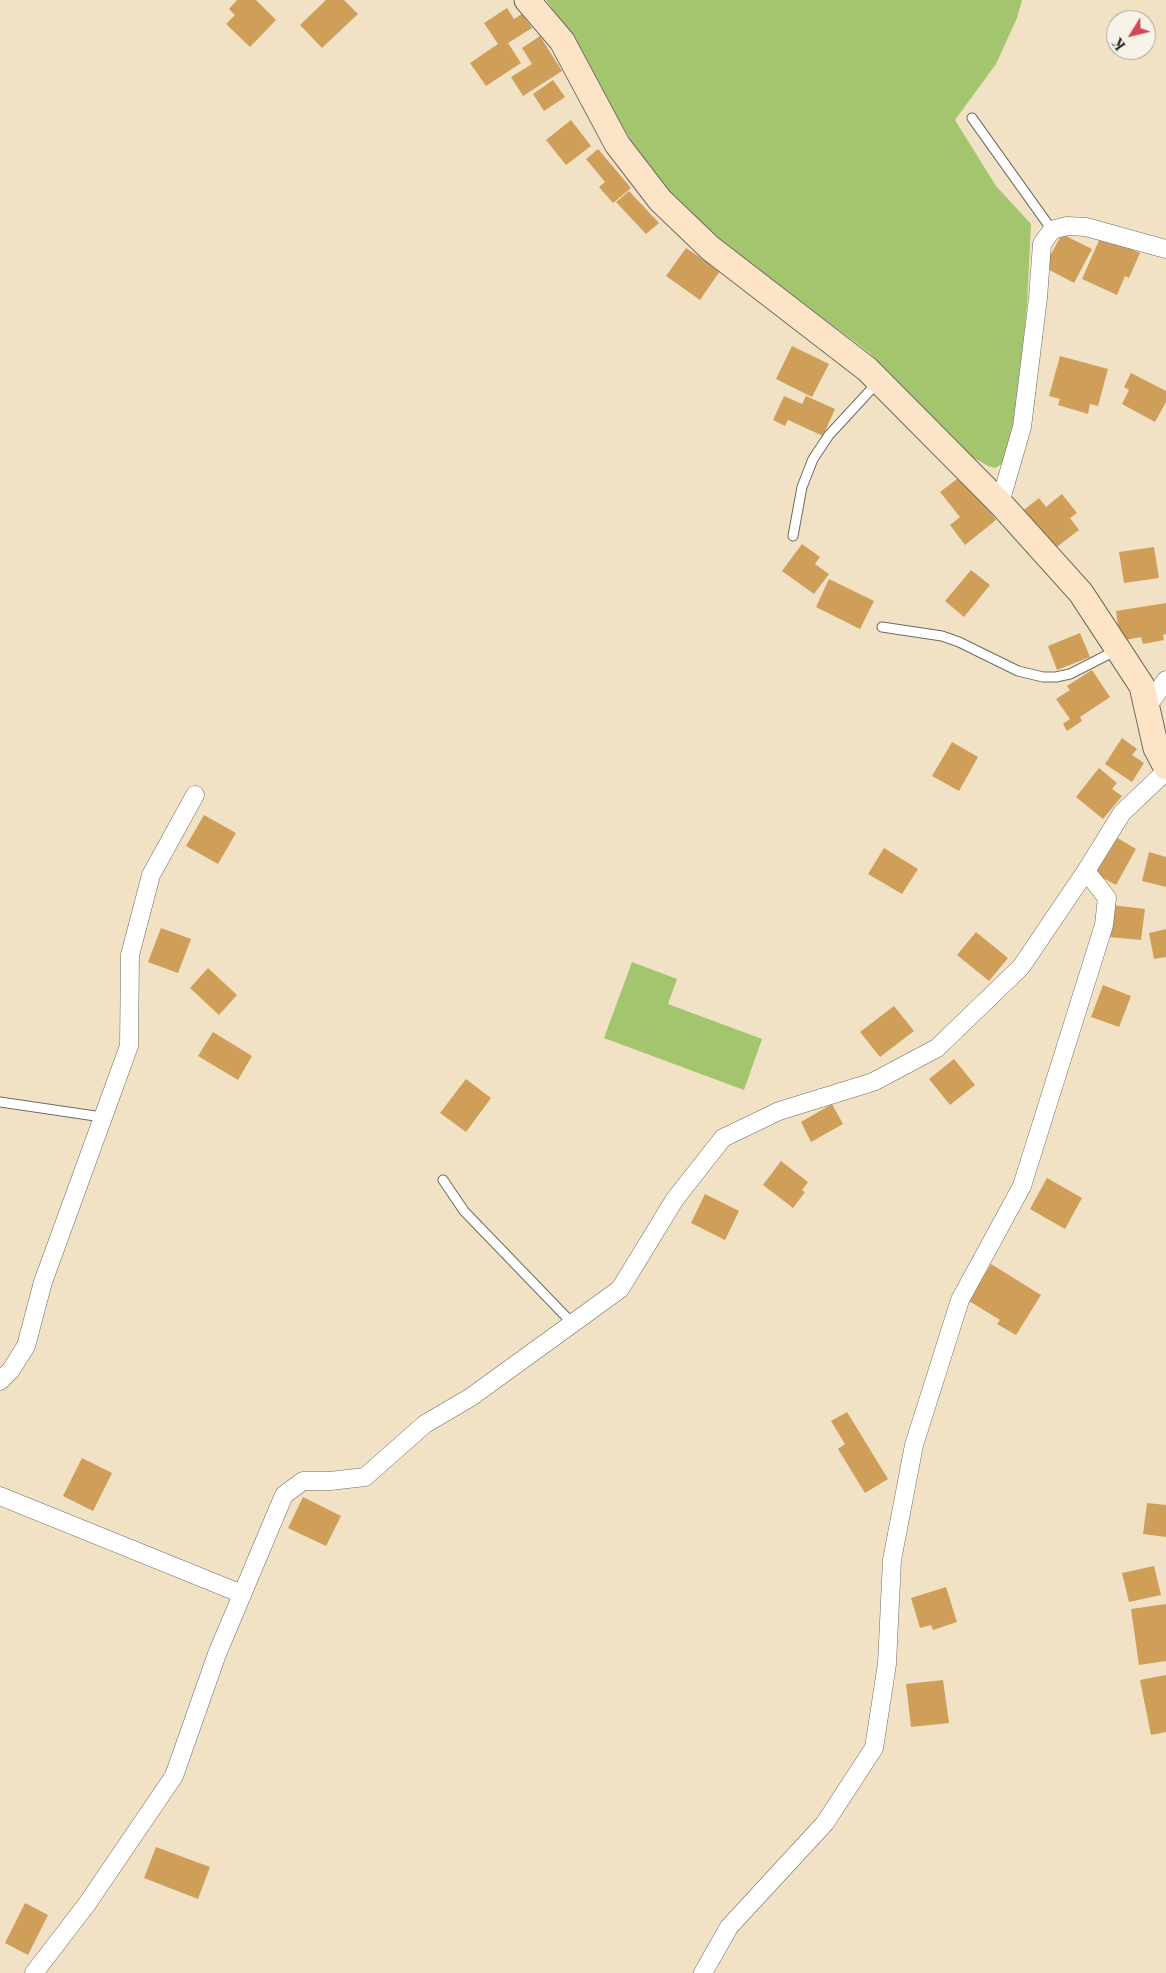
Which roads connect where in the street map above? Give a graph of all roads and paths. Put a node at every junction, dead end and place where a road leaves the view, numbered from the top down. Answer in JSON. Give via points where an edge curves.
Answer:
{"nodes":[{"id":1,"x":527,"y":0,"type":"edge"},
{"id":2,"x":972,"y":118,"type":"dead end"},
{"id":3,"x":1052,"y":230,"type":"junction"},
{"id":4,"x":1166,"y":249,"type":"edge"},
{"id":5,"x":879,"y":380,"type":"junction"},
{"id":6,"x":1000,"y":503,"type":"junction"},
{"id":7,"x":793,"y":536,"type":"dead end"},
{"id":8,"x":882,"y":626,"type":"dead end"},
{"id":9,"x":1118,"y":650,"type":"junction"},
{"id":10,"x":1166,"y":680,"type":"edge"},
{"id":11,"x":1146,"y":707,"type":"junction"},
{"id":12,"x":1166,"y":769,"type":"edge"},
{"id":13,"x":195,"y":795,"type":"dead end"},
{"id":14,"x":1086,"y":871,"type":"junction"},
{"id":15,"x":0,"y":1102,"type":"edge"},
{"id":16,"x":102,"y":1117,"type":"junction"},
{"id":17,"x":443,"y":1180,"type":"dead end"},
{"id":18,"x":573,"y":1324,"type":"junction"},
{"id":19,"x":0,"y":1381,"type":"edge"},
{"id":20,"x":0,"y":1496,"type":"edge"},
{"id":21,"x":242,"y":1594,"type":"junction"},
{"id":22,"x":34,"y":1973,"type":"edge"},
{"id":23,"x":703,"y":1973,"type":"edge"}],
"edges":[{"from":1,"to":5,"type":"street","via":[[562,41],[617,144],[660,200],[710,248]]},
{"from":2,"to":3,"type":"lane"},
{"from":3,"to":4,"type":"street","via":[[1067,226],[1086,227]]},
{"from":3,"to":6,"type":"street","via":[[1042,244],[1022,427]]},
{"from":5,"to":6,"type":"street"},
{"from":5,"to":7,"type":"lane","via":[[813,459],[798,501]]},
{"from":6,"to":9,"type":"street","via":[[1081,593]]},
{"from":8,"to":9,"type":"lane","via":[[942,636],[1018,671],[1043,677],[1070,674]]},
{"from":9,"to":11,"type":"street","via":[[1142,686]]},
{"from":10,"to":11,"type":"street"},
{"from":11,"to":12,"type":"street","via":[[1156,748]]},
{"from":12,"to":14,"type":"street","via":[[1122,813]]},
{"from":13,"to":16,"type":"street","via":[[151,875],[130,955],[128,1046]]},
{"from":14,"to":18,"type":"street","via":[[1021,967],[937,1048],[873,1082],[778,1110],[723,1138],[675,1199],[620,1289]]},
{"from":14,"to":23,"type":"street","via":[[1107,898],[1104,925],[1022,1186],[960,1300],[914,1445],[892,1560],[887,1664],[874,1748],[825,1824],[729,1927]]},
{"from":15,"to":16,"type":"lane"},
{"from":16,"to":19,"type":"street","via":[[43,1282],[26,1346]]},
{"from":17,"to":18,"type":"lane","via":[[464,1211]]},
{"from":18,"to":21,"type":"street","via":[[471,1397],[425,1424],[365,1477],[303,1481],[284,1495]]},
{"from":20,"to":21,"type":"street"},
{"from":21,"to":22,"type":"street","via":[[174,1776],[87,1904]]}]}
